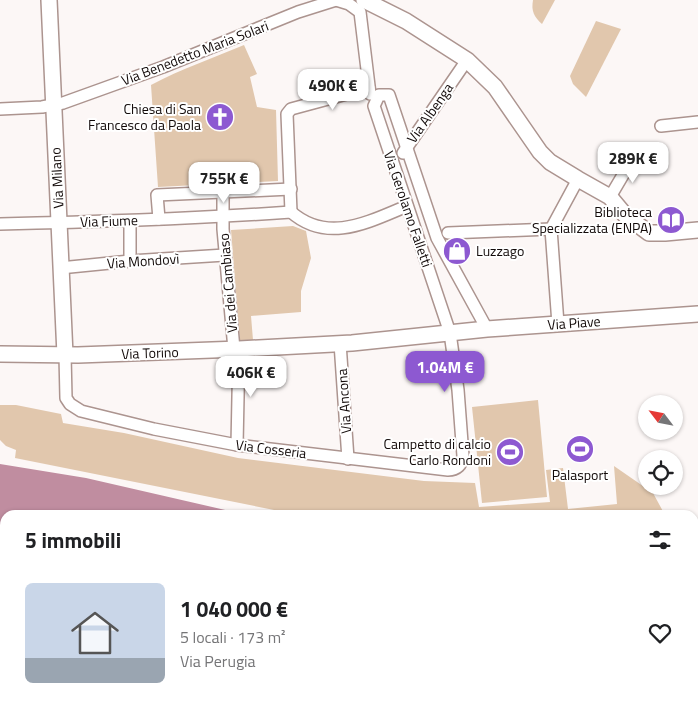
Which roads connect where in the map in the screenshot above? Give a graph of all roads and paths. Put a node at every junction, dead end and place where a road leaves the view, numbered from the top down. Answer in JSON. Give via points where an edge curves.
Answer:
{"nodes":[{"id":1,"x":49,"y":0,"type":"edge"},
{"id":2,"x":336,"y":0,"type":"edge"},
{"id":3,"x":364,"y":0,"type":"edge"},
{"id":4,"x":467,"y":60,"type":"junction"},
{"id":5,"x":369,"y":88,"type":"junction"},
{"id":6,"x":53,"y":105,"type":"junction"},
{"id":7,"x":374,"y":106,"type":"junction"},
{"id":8,"x":0,"y":109,"type":"edge"},
{"id":9,"x":698,"y":122,"type":"edge"},
{"id":10,"x":661,"y":126,"type":"dead end"},
{"id":11,"x":405,"y":148,"type":"junction"},
{"id":12,"x":633,"y":158,"type":"dead end"},
{"id":13,"x":394,"y":167,"type":"junction"},
{"id":14,"x":578,"y":179,"type":"junction"},
{"id":15,"x":291,"y":188,"type":"junction"},
{"id":16,"x":223,"y":192,"type":"junction"},
{"id":17,"x":610,"y":197,"type":"junction"},
{"id":18,"x":407,"y":206,"type":"junction"},
{"id":19,"x":291,"y":212,"type":"junction"},
{"id":20,"x":222,"y":217,"type":"junction"},
{"id":21,"x":159,"y":219,"type":"junction"},
{"id":22,"x":130,"y":221,"type":"junction"},
{"id":23,"x":60,"y":222,"type":"junction"},
{"id":24,"x":0,"y":224,"type":"edge"},
{"id":25,"x":551,"y":229,"type":"junction"},
{"id":26,"x":698,"y":230,"type":"edge"},
{"id":27,"x":448,"y":233,"type":"dead end"},
{"id":28,"x":225,"y":255,"type":"junction"},
{"id":29,"x":130,"y":261,"type":"junction"},
{"id":30,"x":60,"y":268,"type":"junction"},
{"id":31,"x":698,"y":314,"type":"edge"},
{"id":32,"x":558,"y":324,"type":"junction"},
{"id":33,"x":487,"y":329,"type":"junction"},
{"id":34,"x":450,"y":332,"type":"junction"},
{"id":35,"x":340,"y":343,"type":"junction"},
{"id":36,"x":237,"y":349,"type":"junction"},
{"id":37,"x":0,"y":354,"type":"edge"},
{"id":38,"x":65,"y":355,"type":"junction"},
{"id":39,"x":237,"y":445,"type":"junction"},
{"id":40,"x":462,"y":451,"type":"joint"},
{"id":41,"x":348,"y":459,"type":"junction"}],
"edges":[{"from":1,"to":6,"type":"street","name":"Via Milano"},
{"from":2,"to":5,"type":"street","name":"Via Gerolamo Falletti","via":[[360,12]]},
{"from":2,"to":6,"type":"street","name":"Via Benedetto Maria Solari","via":[[163,67]]},
{"from":3,"to":4,"type":"street","via":[[406,21]]},
{"from":4,"to":11,"type":"street","name":"Via Albenga"},
{"from":4,"to":14,"type":"street","via":[[495,87],[540,152]]},
{"from":5,"to":7,"type":"street","name":"Via Gerolamo Falletti"},
{"from":5,"to":15,"type":"street","via":[[291,109],[287,114]]},
{"from":6,"to":8,"type":"street","name":"Via Benedetto Maria Solari"},
{"from":6,"to":23,"type":"street","name":"Via Milano"},
{"from":7,"to":11,"type":"street","via":[[379,94],[388,95]]},
{"from":7,"to":13,"type":"street","name":"Via Gerolamo Falletti"},
{"from":9,"to":10,"type":"street"},
{"from":11,"to":13,"type":"street","name":"Via Albenga"},
{"from":11,"to":33,"type":"street","via":[[437,238]]},
{"from":12,"to":17,"type":"street"},
{"from":13,"to":18,"type":"street","name":"Via Gerolamo Falletti"},
{"from":14,"to":17,"type":"street"},
{"from":14,"to":25,"type":"street"},
{"from":15,"to":16,"type":"street"},
{"from":15,"to":19,"type":"street"},
{"from":16,"to":20,"type":"street","name":"Via dei Cambiaso"},
{"from":16,"to":21,"type":"street","via":[[157,195]]},
{"from":17,"to":26,"type":"street","via":[[625,215],[649,233]]},
{"from":18,"to":19,"type":"street","via":[[342,229],[309,224]]},
{"from":18,"to":34,"type":"street","name":"Via Gerolamo Falletti"},
{"from":19,"to":20,"type":"street","name":"Via Fiume"},
{"from":20,"to":21,"type":"street","name":"Via Fiume"},
{"from":20,"to":28,"type":"street","name":"Via dei Cambiaso"},
{"from":21,"to":22,"type":"street","name":"Via Fiume"},
{"from":22,"to":23,"type":"street","name":"Via Fiume"},
{"from":22,"to":29,"type":"street"},
{"from":23,"to":24,"type":"street","name":"Via Fiume"},
{"from":23,"to":30,"type":"street","name":"Via Milano"},
{"from":25,"to":27,"type":"street"},
{"from":25,"to":32,"type":"street"},
{"from":28,"to":29,"type":"street","name":"Via Mondovì"},
{"from":28,"to":36,"type":"street","name":"Via dei Cambiaso"},
{"from":29,"to":30,"type":"street","name":"Via Mondovì"},
{"from":30,"to":38,"type":"street","name":"Via Milano"},
{"from":31,"to":32,"type":"street","name":"Via Piave"},
{"from":32,"to":33,"type":"street","name":"Via Piave"},
{"from":33,"to":34,"type":"street","name":"Via Piave"},
{"from":34,"to":35,"type":"street","name":"Via Torino"},
{"from":34,"to":40,"type":"street","name":"Via Gerolamo Falletti"},
{"from":35,"to":36,"type":"street","name":"Via Torino"},
{"from":35,"to":41,"type":"street","name":"Via Ancona"},
{"from":36,"to":38,"type":"street","name":"Via Torino"},
{"from":36,"to":39,"type":"street","name":"Via dei Cambiaso"},
{"from":37,"to":38,"type":"street","name":"Via Torino"},
{"from":38,"to":39,"type":"street","name":"Via Cosseria","via":[[66,398],[82,411]]},
{"from":39,"to":41,"type":"street","name":"Via Cosseria"},
{"from":40,"to":41,"type":"street","name":"Via Cosseria","via":[[461,464],[452,470]]}]}
